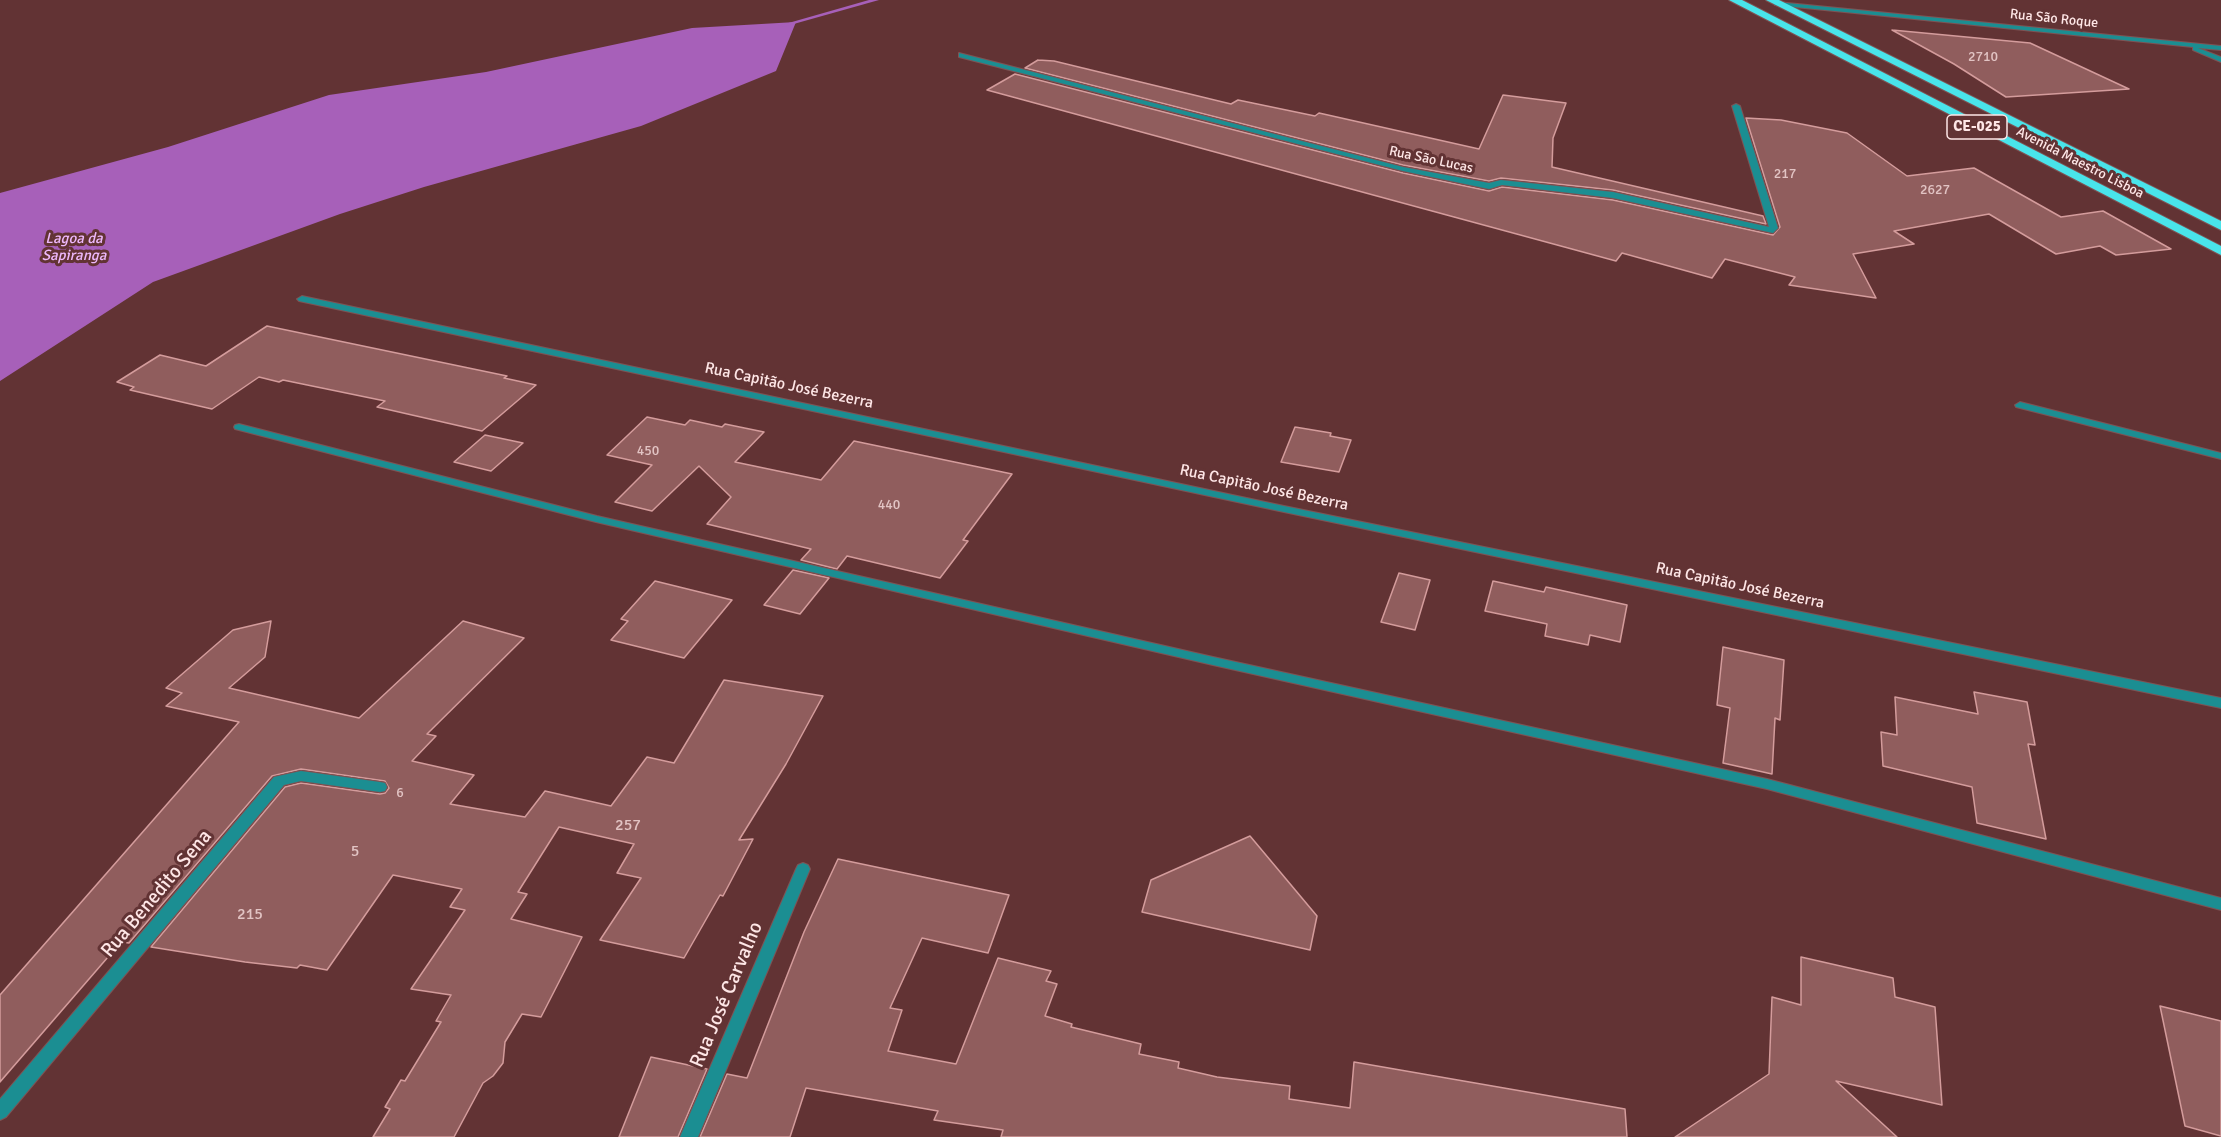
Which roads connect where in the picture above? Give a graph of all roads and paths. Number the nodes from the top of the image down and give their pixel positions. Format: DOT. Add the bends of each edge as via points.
graph roads {
  1 [pos="1734,0"];
  2 [pos="1774,2"];
  3 [pos="2185,45"];
  4 [pos="2221,48"];
  5 [pos="962,55"];
  6 [pos="2221,60"];
  7 [pos="1736,106"];
  8 [pos="2221,226"];
  9 [pos="2221,251"];
  10 [pos="302,299"];
  11 [pos="2020,405"];
  12 [pos="239,427"];
  13 [pos="2221,456"];
  14 [pos="2221,703"];
  15 [pos="380,787"];
  16 [pos="803,869"];
  17 [pos="2221,904"];
  18 [pos="0,1112"];
  19 [pos="689,1137"];
  1 -- 9 [label="highway, Avenida Maestro Lisboa / CE-025"];
  2 -- 3 [label="street, Rua São Roque"];
  2 -- 8 [label="highway, Avenida Maestro Lisboa / CE-025"];
  3 -- 4 [label="street, Rua São Roque"];
  3 -- 6 [label="street"];
  5 -- 7 [label="street, Rua São Lucas" via="1403,169 1489,186 1501,182 1613,195 1773,230"];
  10 -- 14 [label="street, Rua Capitão José Bezerra"];
  11 -- 13 [label="street"];
  12 -- 17 [label="street" via="596,519 1201,659 1767,784"];
  15 -- 18 [label="street, Rua Benedito Sena" via="301,776 279,781"];
  16 -- 19 [label="street, Rua José Carvalho"];
}
